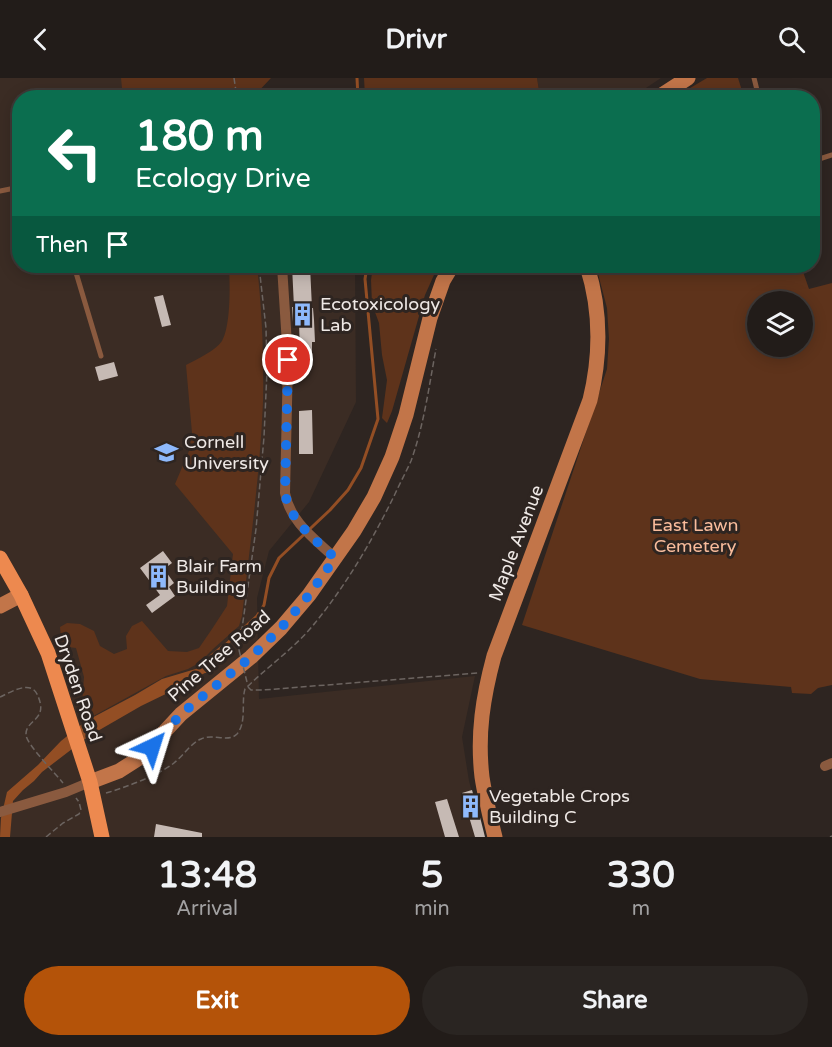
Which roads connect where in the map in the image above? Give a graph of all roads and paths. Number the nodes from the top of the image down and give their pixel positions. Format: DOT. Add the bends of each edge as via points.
graph roads {
  1 [pos="688,78"];
  2 [pos="669,90"];
  3 [pos="76,273"];
  4 [pos="261,273"];
  5 [pos="282,273"];
  6 [pos="448,273"];
  7 [pos="589,273"];
  8 [pos="101,356"];
  9 [pos="0,558"];
  10 [pos="335,558"];
  11 [pos="21,595"];
  12 [pos="0,606"];
  13 [pos="481,673"];
  14 [pos="248,686"];
  15 [pos="0,696"];
  16 [pos="90,782"];
  17 [pos="64,784"];
  18 [pos="107,793"];
  19 [pos="79,802"];
  20 [pos="0,812"];
  21 [pos="45,837"];
  22 [pos="102,837"];
  23 [pos="495,837"];
  1 -- 2 [label="street"];
  3 -- 8 [label="lane"];
  4 -- 14 [label="path, bridge" via="267,371 264,437 256,529 238,650"];
  5 -- 10 [label="street" via="288,360 287,505 299,524"];
  6 -- 10 [label="street, Pine Tree Road" via="433,309 392,457 374,497"];
  7 -- 23 [label="street, Maple Avenue" via="598,332 590,400 494,656 484,698 480,753"];
  9 -- 11 [label="main road, Dryden Road"];
  10 -- 16 [label="street, Pine Tree Road" via="281,628 251,657 181,714 141,757"];
  11 -- 12 [label="street"];
  11 -- 16 [label="main road, Dryden Road" via="48,653"];
  13 -- 14 [label="path" via="262,690 251,690"];
  14 -- 18 [label="path" via="243,694 241,726 235,736 203,738 162,771"];
  15 -- 17 [label="path" via="24,687 35,690 41,711 26,736"];
  16 -- 20 [label="street"];
  16 -- 22 [label="main road, Dryden Road"];
  19 -- 21 [label="path" via="79,814"];
}
